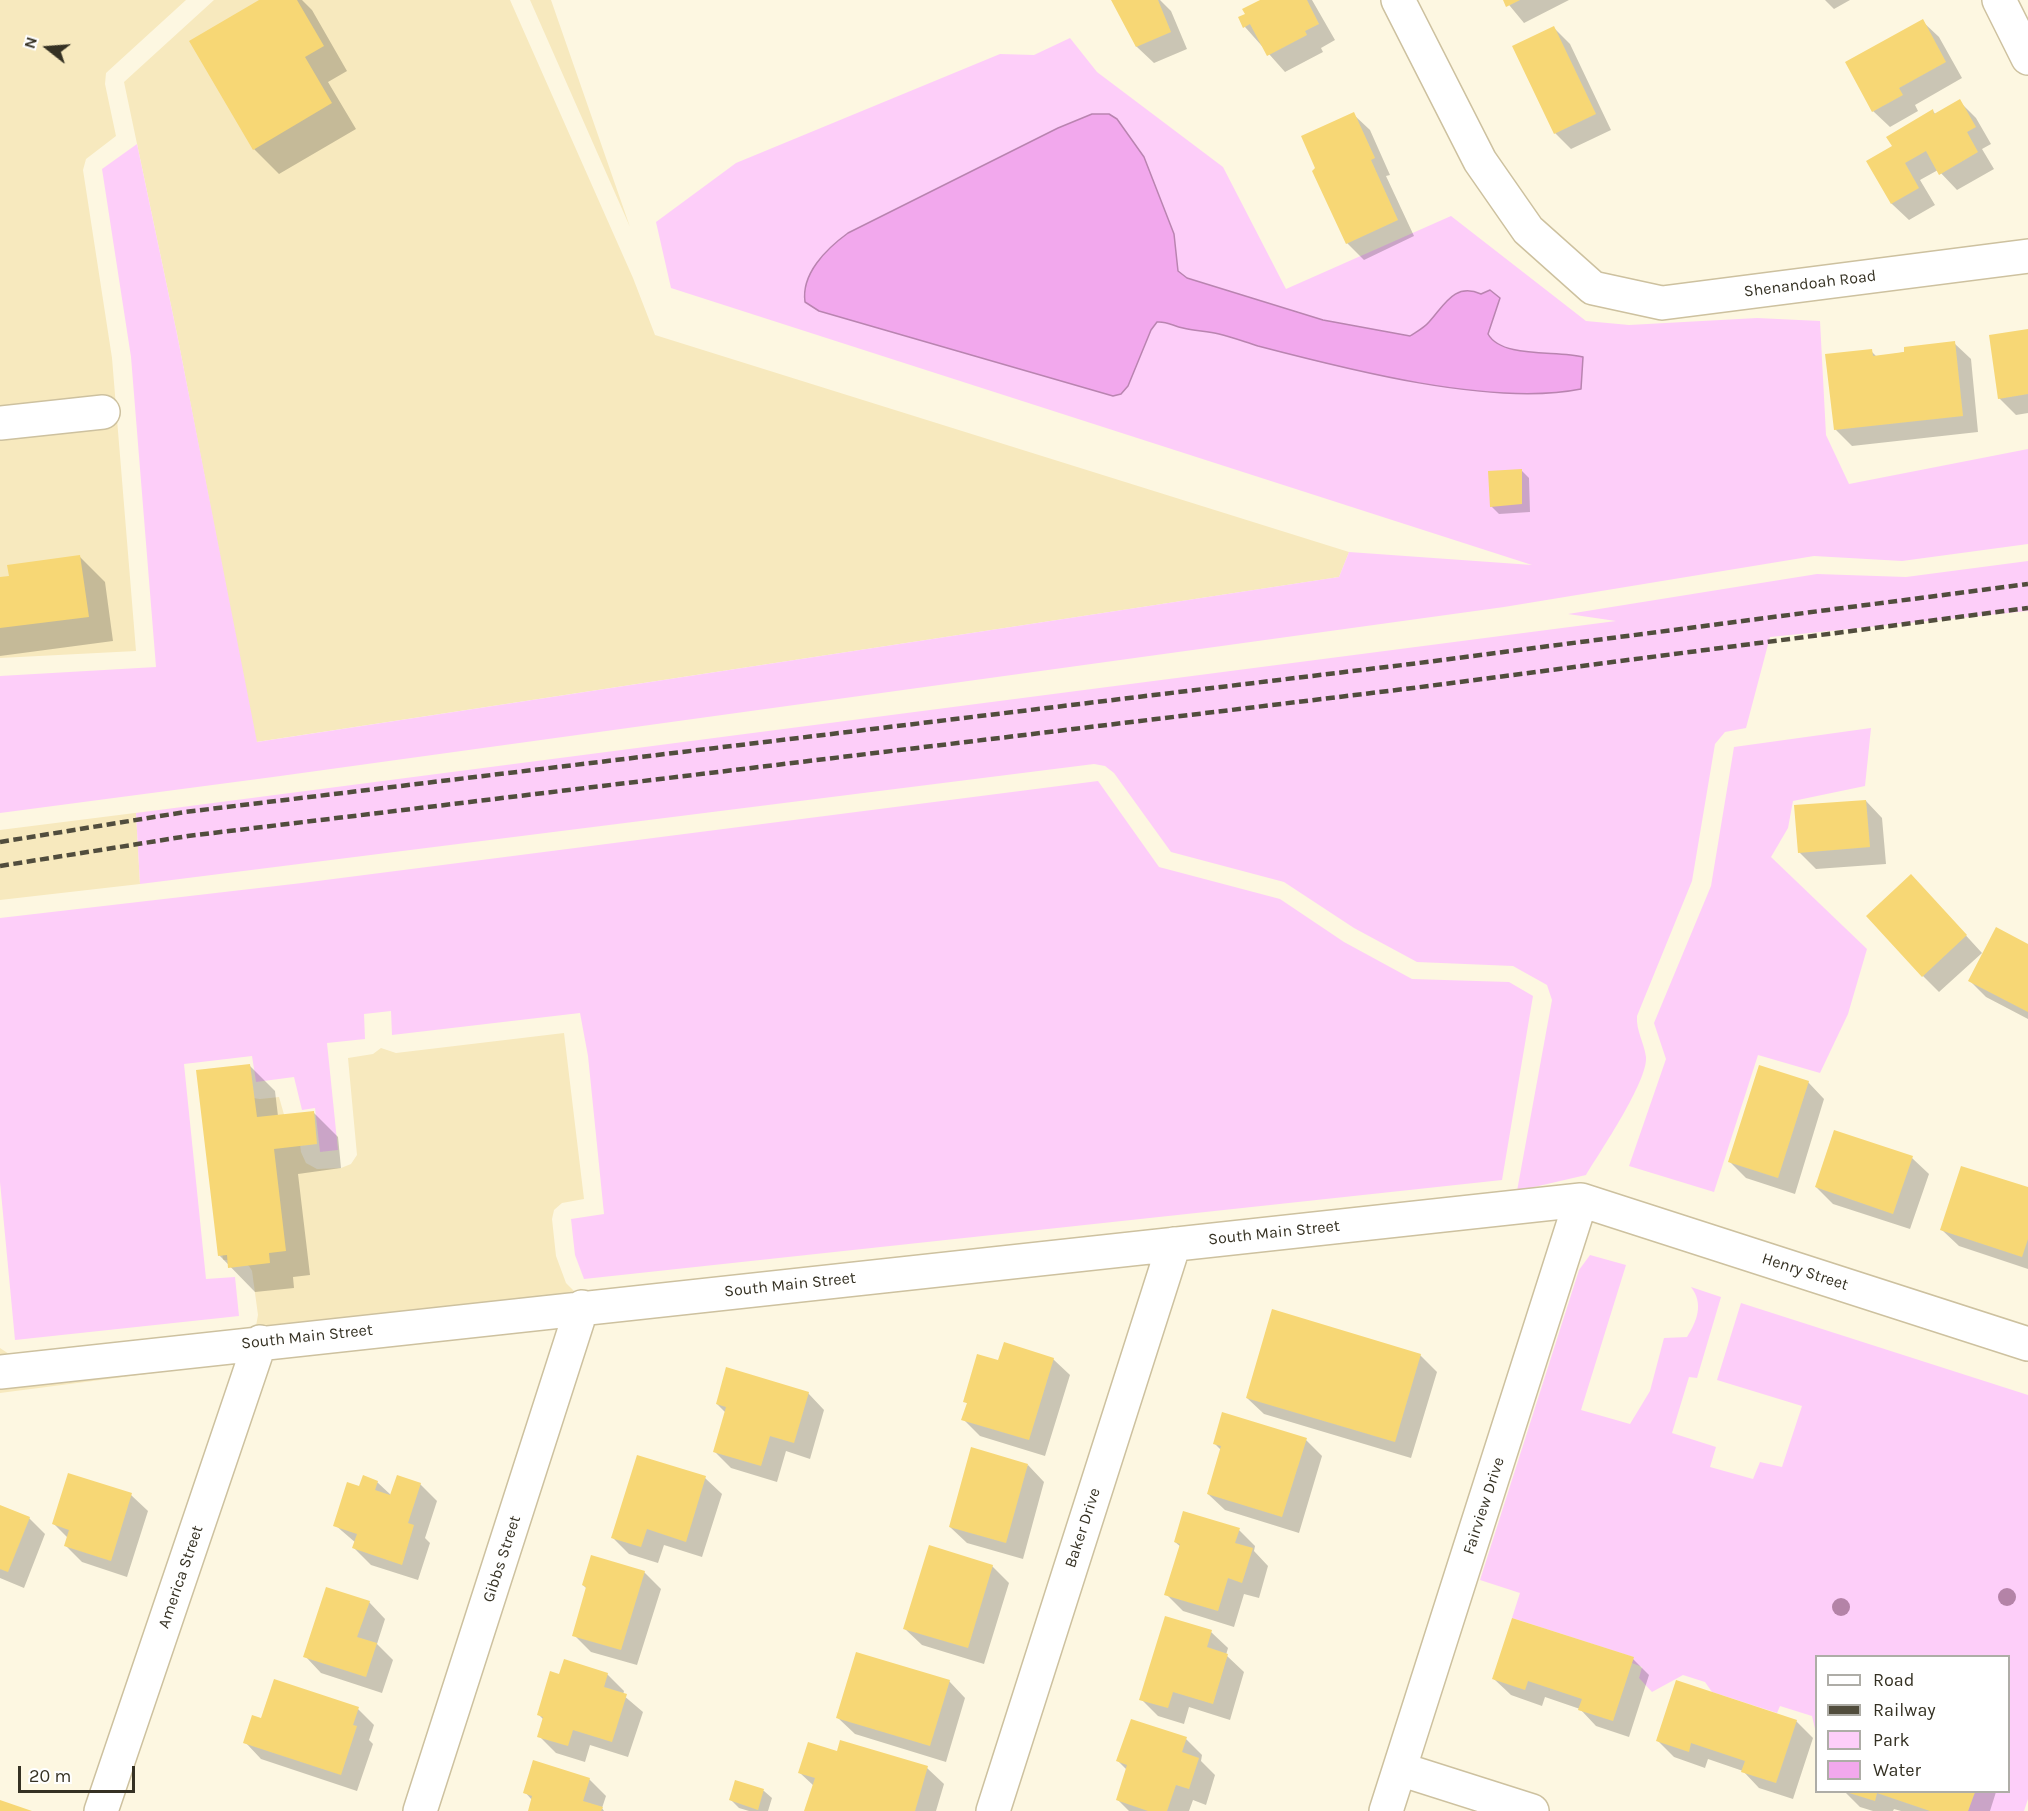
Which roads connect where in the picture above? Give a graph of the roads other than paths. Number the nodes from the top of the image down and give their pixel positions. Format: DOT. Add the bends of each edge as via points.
graph roads {
  1 [pos="1398,0"];
  2 [pos="1999,0"];
  3 [pos="2028,58"];
  4 [pos="2028,256"];
  5 [pos="103,412"];
  6 [pos="0,423"];
  7 [pos="1581,1200"];
  8 [pos="1174,1244"];
  9 [pos="582,1307"];
  10 [pos="260,1342"];
  11 [pos="2028,1344"];
  12 [pos="0,1372"];
  13 [pos="1400,1769"];
  14 [pos="101,1811"];
  15 [pos="420,1811"];
  16 [pos="993,1811"];
  17 [pos="1386,1811"];
  18 [pos="1532,1811"];
  1 -- 4 [label="street, Shenandoah Road" via="1480,161 1528,230 1593,288 1662,303"];
  2 -- 3 [label="street"];
  5 -- 6 [label="street"];
  7 -- 8 [label="street, South Main Street"];
  7 -- 11 [label="street, Henry Street"];
  7 -- 13 [label="street, Fairview Drive"];
  8 -- 9 [label="street, South Main Street"];
  8 -- 16 [label="street, Baker Drive"];
  9 -- 10 [label="street, South Main Street"];
  9 -- 15 [label="street, Gibbs Street"];
  10 -- 12 [label="street, South Main Street"];
  10 -- 14 [label="street, America Street"];
  13 -- 17 [label="street, Fairview Drive"];
  13 -- 18 [label="street"];
}
